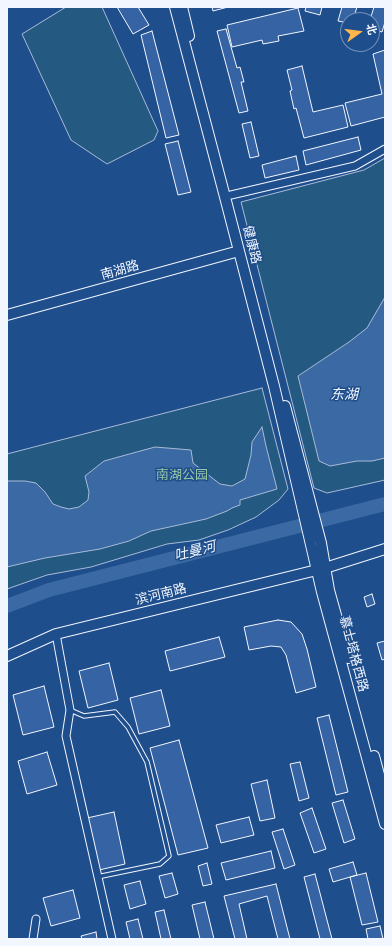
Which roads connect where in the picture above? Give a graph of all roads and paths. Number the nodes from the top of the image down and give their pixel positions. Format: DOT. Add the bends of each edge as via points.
graph roads {
  1 [pos="175,7"];
  2 [pos="182,7"];
  3 [pos="385,149"];
  4 [pos="231,195"];
  5 [pos="239,251"];
  6 [pos="7,316"];
  7 [pos="302,489"];
  8 [pos="385,549"];
  9 [pos="321,569"];
  10 [pos="56,634"];
  11 [pos="7,656"];
  12 [pos="70,710"];
  13 [pos="385,797"];
  14 [pos="385,824"];
  15 [pos="97,877"];
  16 [pos="36,919"];
  17 [pos="33,939"];
  18 [pos="112,939"];
  1 -- 5 [label="main road, 健康路"];
  2 -- 4 [label="main road, 健康路"];
  3 -- 4 [label="street" via="355,166"];
  4 -- 7 [label="main road, 健康路"];
  5 -- 6 [label="main road, 南湖路"];
  5 -- 7 [label="main road, 健康路"];
  7 -- 9 [label="main road, 慕士塔格西路"];
  8 -- 9 [label="main road, 滨河南路"];
  9 -- 10 [label="main road, 滨河南路"];
  9 -- 13 [label="main road, 慕士塔格西路" via="331,597"];
  9 -- 14 [label="main road, 慕士塔格西路"];
  10 -- 11 [label="main road, 滨河南路"];
  10 -- 12 [label="street"];
  12 -- 15 [label="street" via="66,736"];
  12 -- 15 [label="lane" via="84,716 115,712 128,727 147,762 169,856 160,864"];
  15 -- 18 [label="street"];
  16 -- 17 [label="street"];
}
